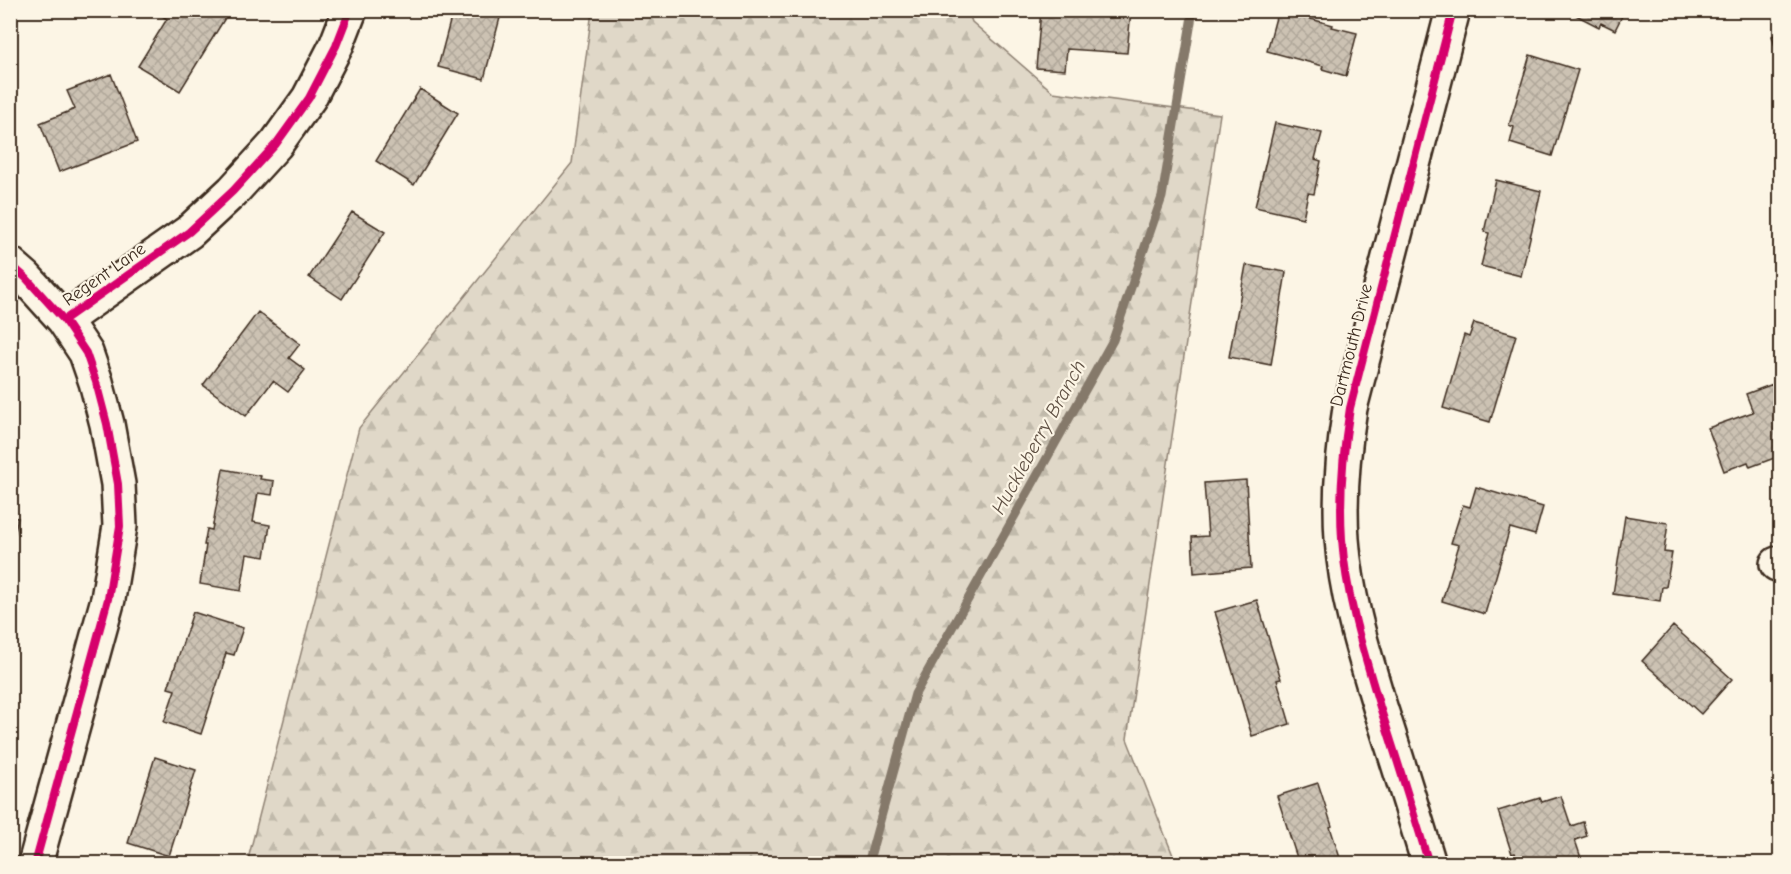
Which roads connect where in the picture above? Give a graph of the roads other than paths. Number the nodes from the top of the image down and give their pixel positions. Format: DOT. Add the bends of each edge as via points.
graph roads {
  1 [pos="350,10"];
  2 [pos="1453,10"];
  3 [pos="10,264"];
  4 [pos="64,320"];
  5 [pos="34,864"];
  6 [pos="1429,864"];
  1 -- 4 [label="street, Regent Lane" via="309,98 276,144 189,232"];
  2 -- 6 [label="street, Dartmouth Drive" via="1350,408 1341,494 1350,601"];
  3 -- 4 [label="street"];
  4 -- 5 [label="street, Regent Lane" via="86,353 96,382 118,484 120,526 108,599"];
}
